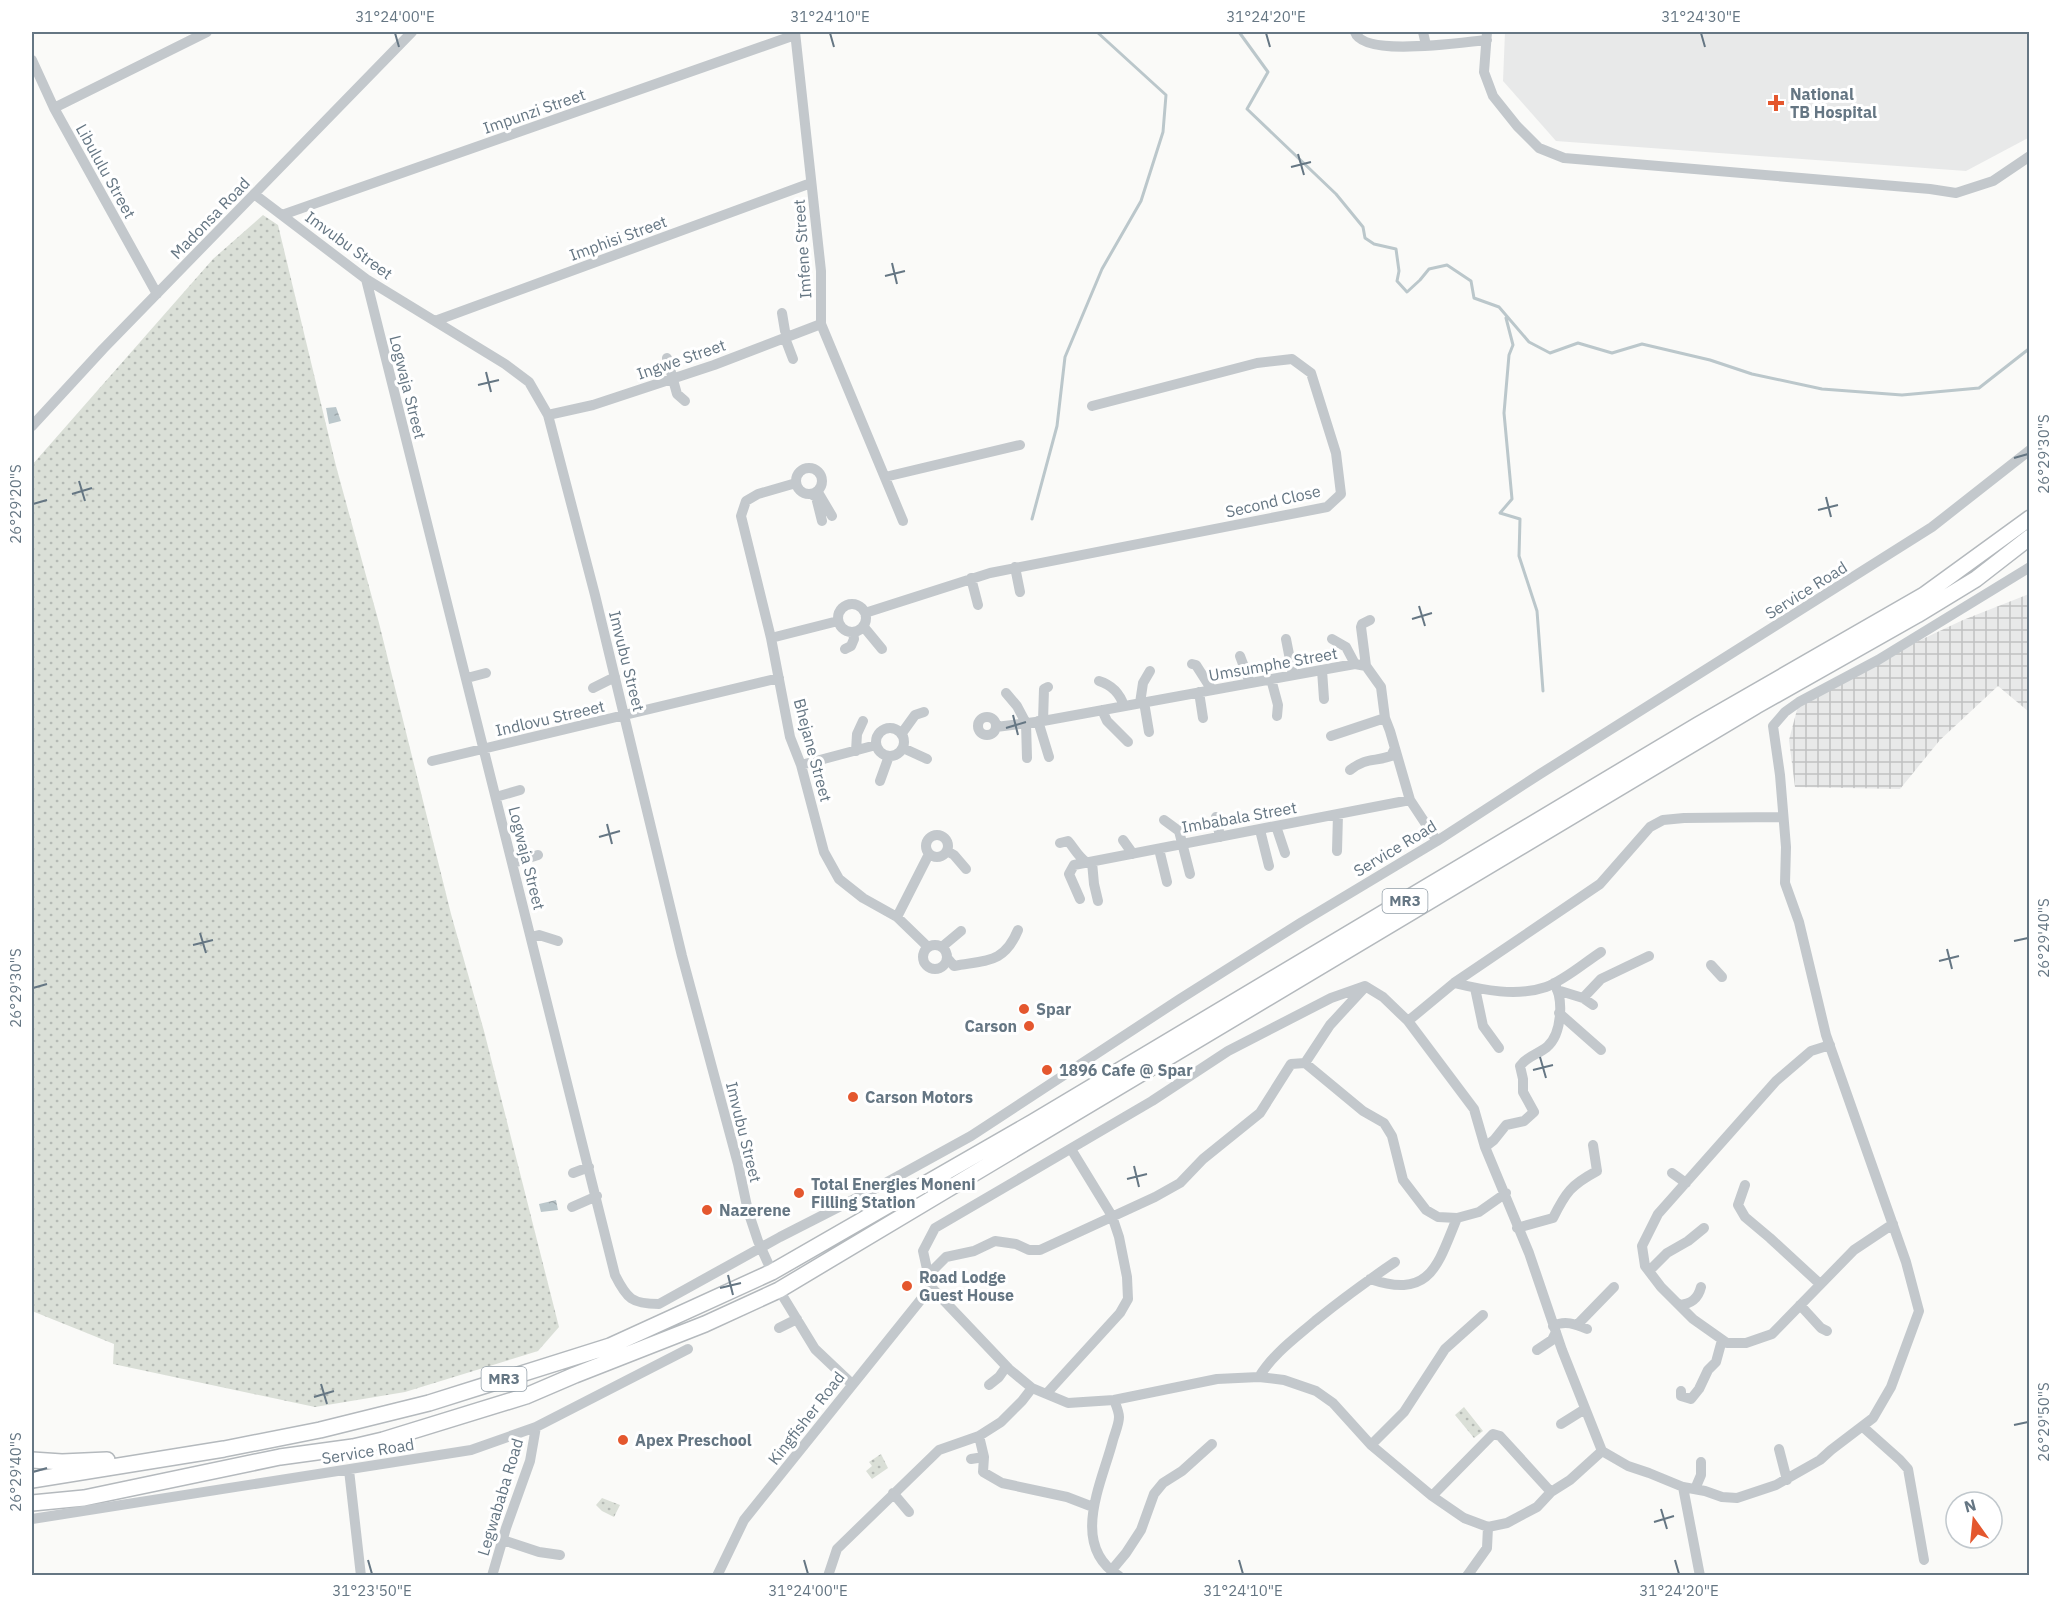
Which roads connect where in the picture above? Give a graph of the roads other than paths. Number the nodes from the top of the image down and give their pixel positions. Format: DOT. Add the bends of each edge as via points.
graph roads {
  1 [pos="207,32"];
  2 [pos="412,32"];
  3 [pos="1354,32"];
  4 [pos="1423,32"];
  5 [pos="795,33"];
  6 [pos="1487,36"];
  7 [pos="1426,45"];
  8 [pos="32,60"];
  9 [pos="54,108"];
  10 [pos="2030,156"];
  11 [pos="811,183"];
  12 [pos="254,195"];
  13 [pos="282,214"];
  14 [pos="366,279"];
  15 [pos="156,294"];
  16 [pos="782,313"];
  17 [pos="435,321"];
  18 [pos="820,324"];
  19 [pos="787,337"];
  20 [pos="667,358"];
  21 [pos="792,359"];
  22 [pos="673,377"];
  23 [pos="685,400"];
  24 [pos="1092,406"];
  25 [pos="548,415"];
  26 [pos="32,426"];
  27 [pos="1020,445"];
  28 [pos="2030,450"];
  29 [pos="885,477"];
  30 [pos="796,483"];
  31 [pos="814,493"];
  32 [pos="2030,518"];
  33 [pos="827,519"];
  34 [pos="903,521"];
  35 [pos="2030,537"];
  36 [pos="1015,567"];
  37 [pos="2028,572"];
  38 [pos="971,578"];
  39 [pos="1020,592"];
  40 [pos="978,605"];
  41 [pos="866,613"];
  42 [pos="1370,620"];
  43 [pos="838,621"];
  44 [pos="858,629"];
  45 [pos="771,638"];
  46 [pos="1286,639"];
  47 [pos="1332,639"];
  48 [pos="845,649"];
  49 [pos="882,649"];
  50 [pos="1240,656"];
  51 [pos="1192,664"];
  52 [pos="1361,665"];
  53 [pos="1322,670"];
  54 [pos="1150,671"];
  55 [pos="486,674"];
  56 [pos="1293,675"];
  57 [pos="615,677"];
  58 [pos="467,678"];
  59 [pos="779,678"];
  60 [pos="1271,679"];
  61 [pos="1100,681"];
  62 [pos="1250,683"];
  63 [pos="1048,687"];
  64 [pos="593,688"];
  65 [pos="1212,690"];
  66 [pos="1199,692"];
  67 [pos="1006,693"];
  68 [pos="1323,699"];
  69 [pos="1142,703"];
  70 [pos="1124,706"];
  71 [pos="1102,710"];
  72 [pos="924,712"];
  73 [pos="624,716"];
  74 [pos="1277,716"];
  75 [pos="1203,718"];
  76 [pos="1385,718"];
  77 [pos="1041,721"];
  78 [pos="863,722"];
  79 [pos="1026,723"];
  80 [pos="996,727"];
  81 [pos="1149,732"];
  82 [pos="902,733"];
  83 [pos="1331,736"];
  84 [pos="1128,742"];
  85 [pos="876,745"];
  86 [pos="484,748"];
  87 [pos="903,748"];
  88 [pos="1394,750"];
  89 [pos="856,751"];
  90 [pos="889,756"];
  91 [pos="1027,758"];
  92 [pos="1049,758"];
  93 [pos="927,759"];
  94 [pos="432,761"];
  95 [pos="801,765"];
  96 [pos="1350,770"];
  97 [pos="880,781"];
  98 [pos="520,790"];
  99 [pos="496,797"];
  100 [pos="1410,800"];
  101 [pos="1338,814"];
  102 [pos="1216,817"];
  103 [pos="1783,817"];
  104 [pos="1164,820"];
  105 [pos="1276,826"];
  106 [pos="1260,830"];
  107 [pos="1220,837"];
  108 [pos="1123,840"];
  109 [pos="1437,841"];
  110 [pos="1060,843"];
  111 [pos="1183,843"];
  112 [pos="1159,849"];
  113 [pos="947,851"];
  114 [pos="1337,851"];
  115 [pos="1285,853"];
  116 [pos="929,854"];
  117 [pos="1133,854"];
  118 [pos="538,855"];
  119 [pos="1089,862"];
  120 [pos="513,863"];
  121 [pos="1269,866"];
  122 [pos="966,869"];
  123 [pos="1190,874"];
  124 [pos="1167,882"];
  125 [pos="1080,899"];
  126 [pos="1098,901"];
  127 [pos="897,917"];
  128 [pos="1018,930"];
  129 [pos="961,931"];
  130 [pos="531,937"];
  131 [pos="558,941"];
  132 [pos="943,946"];
  133 [pos="928,947"];
  134 [pos="1601,952"];
  135 [pos="1649,956"];
  136 [pos="948,959"];
  137 [pos="1711,965"];
  138 [pos="1722,977"];
  139 [pos="1454,983"];
  140 [pos="1365,986"];
  141 [pos="1556,986"];
  142 [pos="1475,988"];
  143 [pos="1583,998"];
  144 [pos="1593,1005"];
  145 [pos="1559,1013"];
  146 [pos="1408,1021"];
  147 [pos="1830,1045"];
  148 [pos="1499,1048"];
  149 [pos="1601,1050"];
  150 [pos="1305,1063"];
  151 [pos="1593,1145"];
  152 [pos="1485,1147"];
  153 [pos="1071,1149"];
  154 [pos="589,1167"];
  155 [pos="1597,1171"];
  156 [pos="573,1173"];
  157 [pos="1672,1173"];
  158 [pos="1608,1174"];
  159 [pos="1686,1183"];
  160 [pos="1745,1185"];
  161 [pos="1506,1193"];
  162 [pos="597,1196"];
  163 [pos="572,1207"];
  164 [pos="1112,1216"];
  165 [pos="1457,1218"];
  166 [pos="1893,1224"];
  167 [pos="1517,1228"];
  168 [pos="1704,1228"];
  169 [pos="762,1248"];
  170 [pos="1395,1262"];
  171 [pos="772,1272"];
  172 [pos="1655,1274"];
  173 [pos="928,1275"];
  174 [pos="1370,1279"];
  175 [pos="1820,1284"];
  176 [pos="931,1287"];
  177 [pos="1614,1287"];
  178 [pos="1701,1287"];
  179 [pos="779,1290"];
  180 [pos="1679,1305"];
  181 [pos="1800,1305"];
  182 [pos="1483,1315"];
  183 [pos="797,1319"];
  184 [pos="779,1328"];
  185 [pos="1555,1329"];
  186 [pos="1827,1331"];
  187 [pos="1722,1340"];
  188 [pos="688,1349"];
  189 [pos="1537,1350"];
  190 [pos="1006,1367"];
  191 [pos="1259,1377"];
  192 [pos="852,1384"];
  193 [pos="989,1385"];
  194 [pos="1032,1388"];
  195 [pos="1681,1391"];
  196 [pos="1047,1394"];
  197 [pos="1114,1400"];
  198 [pos="1585,1409"];
  199 [pos="1561,1425"];
  200 [pos="536,1427"];
  201 [pos="1863,1427"];
  202 [pos="979,1436"];
  203 [pos="1212,1444"];
  204 [pos="1371,1445"];
  205 [pos="224,1449"];
  206 [pos="1779,1449"];
  207 [pos="1602,1451"];
  208 [pos="984,1457"];
  209 [pos="970,1459"];
  210 [pos="32,1460"];
  211 [pos="1701,1462"];
  212 [pos="349,1470"];
  213 [pos="32,1480"];
  214 [pos="1787,1480"];
  215 [pos="1683,1487"];
  216 [pos="1695,1489"];
  217 [pos="1551,1492"];
  218 [pos="893,1493"];
  219 [pos="1432,1496"];
  220 [pos="32,1503"];
  221 [pos="1093,1507"];
  222 [pos="909,1512"];
  223 [pos="32,1519"];
  224 [pos="1488,1527"];
  225 [pos="503,1540"];
  226 [pos="560,1555"];
  227 [pos="1924,1560"];
  228 [pos="1115,1573"];
  229 [pos="361,1575"];
  230 [pos="492,1575"];
  231 [pos="717,1575"];
  232 [pos="828,1575"];
  233 [pos="1467,1575"];
  234 [pos="1700,1575"];
  1 -- 9 [label="street"];
  2 -- 12 [label="street, Madonsa Road"];
  3 -- 7 [label="street" via="1365,43 1390,48"];
  4 -- 7 [label="street"];
  5 -- 11 [label="street, Imfene Street"];
  5 -- 13 [label="street, Impunzi Street"];
  6 -- 7 [label="street"];
  6 -- 10 [label="street" via="1484,72 1493,96 1539,147 1563,158 1956,193 1993,181"];
  8 -- 9 [label="street, Libululu Street"];
  9 -- 15 [label="street, Libululu Street"];
  11 -- 17 [label="street, Imphisi Street"];
  11 -- 18 [label="street, Imfene Street" via="821,270"];
  12 -- 13 [label="street, Imvubu Street"];
  12 -- 15 [label="street, Madonsa Road"];
  13 -- 14 [label="street, Imvubu Street"];
  14 -- 17 [label="street, Imvubu Street"];
  14 -- 58 [label="street, Logwaja Street"];
  15 -- 26 [label="street, Madonsa Road"];
  16 -- 19 [label="street"];
  17 -- 25 [label="street, Imvubu Street" via="529,382"];
  18 -- 19 [label="street, Ingwe Street"];
  18 -- 29 [label="street, Imfene Street"];
  19 -- 21 [label="street"];
  19 -- 22 [label="street, Ingwe Street"];
  20 -- 22 [label="street"];
  22 -- 23 [label="street" via="677,394"];
  22 -- 25 [label="street, Ingwe Street" via="593,405"];
  24 -- 36 [label="street, Second Close" via="1257,363 1292,358 1311,373 1335,453 1341,494 1327,507"];
  25 -- 57 [label="street, Imvubu Street"];
  27 -- 29 [label="street"];
  28 -- 109 [label="street, Service Road" via="1932,527"];
  29 -- 34 [label="street, Imfene Street"];
  30 -- 31 [label="street" via="800,491"];
  30 -- 31 [label="street" via="800,471 812,468 822,481"];
  30 -- 45 [label="street, Bhejane Street" via="746,501 741,516"];
  31 -- 33 [label="street"];
  32 -- 171 [label="highway, MR3" via="1924,595"];
  35 -- 179 [label="highway, MR3" via="1976,579 1917,615 1745,712"];
  36 -- 38 [label="street, Second Close"];
  36 -- 39 [label="street"];
  37 -- 103 [label="street" via="1785,712 1773,726"];
  38 -- 40 [label="street"];
  38 -- 41 [label="street, Second Close"];
  41 -- 43 [label="street" via="848,604 839,613"];
  41 -- 44 [label="street" via="866,622"];
  42 -- 52 [label="street" via="1361,627"];
  43 -- 44 [label="street" via="843,629"];
  43 -- 45 [label="street"];
  44 -- 48 [label="street" via="851,646"];
  44 -- 49 [label="street"];
  45 -- 59 [label="street, Bhejane Street"];
  46 -- 56 [label="street"];
  47 -- 52 [label="street" via="1346,647"];
  50 -- 62 [label="street"];
  51 -- 65 [label="street"];
  52 -- 53 [label="street, Umsumphe Street"];
  52 -- 76 [label="street" via="1381,687"];
  53 -- 56 [label="street, Umsumphe Street"];
  53 -- 68 [label="street"];
  54 -- 69 [label="street" via="1143,684"];
  55 -- 58 [label="street"];
  56 -- 60 [label="street, Umsumphe Street"];
  57 -- 64 [label="street"];
  57 -- 73 [label="street, Imvubu Street"];
  58 -- 86 [label="street, Logwaja Street"];
  59 -- 73 [label="street, Indlovu Streeet"];
  59 -- 95 [label="street, Bhejane Street" via="790,737"];
  60 -- 62 [label="street, Umsumphe Street"];
  60 -- 74 [label="street"];
  61 -- 70 [label="street" via="1120,696"];
  62 -- 65 [label="street, Umsumphe Street"];
  63 -- 77 [label="street" via="1044,689"];
  65 -- 66 [label="street, Umsumphe Street"];
  66 -- 69 [label="street, Umsumphe Street"];
  66 -- 75 [label="street"];
  67 -- 79 [label="street"];
  69 -- 70 [label="street, Umsumphe Street"];
  69 -- 81 [label="street"];
  70 -- 71 [label="street, Umsumphe Street"];
  71 -- 77 [label="street, Umsumphe Street"];
  71 -- 84 [label="street" via="1107,721"];
  72 -- 82 [label="street" via="915,715"];
  73 -- 86 [label="street, Indlovu Streeet"];
  73 -- 169 [label="street, Imvubu Street" via="748,1211"];
  76 -- 83 [label="street"];
  76 -- 88 [label="street"];
  77 -- 79 [label="street, Umsumphe Street"];
  77 -- 92 [label="street"];
  78 -- 89 [label="street" via="857,734"];
  79 -- 80 [label="street, Umsumphe Street"];
  79 -- 91 [label="street"];
  82 -- 85 [label="street" via="894,728 884,729 877,736"];
  82 -- 87 [label="street"];
  85 -- 89 [label="street"];
  85 -- 90 [label="street"];
  86 -- 94 [label="street, Indlovu Streeet"];
  86 -- 99 [label="street, Logwaja Street"];
  87 -- 90 [label="street" via="899,754"];
  87 -- 93 [label="street"];
  88 -- 96 [label="street" via="1391,756 1371,759"];
  88 -- 100 [label="street"];
  89 -- 95 [label="street"];
  90 -- 97 [label="street"];
  95 -- 127 [label="street, Bhejane Street" via="824,852 839,879"];
  98 -- 99 [label="street"];
  99 -- 120 [label="street, Logwaja Street"];
  100 -- 101 [label="street, Imbabala Street"];
  100 -- 109 [label="street"];
  101 -- 105 [label="street, Imbabala Street"];
  101 -- 114 [label="street"];
  102 -- 107 [label="street"];
  103 -- 139 [label="street" via="1684,818 1650,826 1600,884"];
  103 -- 147 [label="street" via="1785,883 1799,922"];
  104 -- 111 [label="street" via="1179,831"];
  105 -- 106 [label="street, Imbabala Street"];
  105 -- 115 [label="street"];
  106 -- 107 [label="street, Imbabala Street"];
  106 -- 121 [label="street"];
  107 -- 111 [label="street, Imbabala Street"];
  108 -- 117 [label="street"];
  109 -- 169 [label="street, Service Road" via="1179,999 971,1136"];
  110 -- 119 [label="street" via="1068,841 1076,854"];
  111 -- 112 [label="street, Imbabala Street"];
  111 -- 123 [label="street"];
  112 -- 117 [label="street, Imbabala Street"];
  112 -- 124 [label="street"];
  113 -- 116 [label="street" via="940,857"];
  113 -- 116 [label="street" via="945,838 935,835 927,841"];
  113 -- 122 [label="street"];
  116 -- 127 [label="street"];
  117 -- 119 [label="street, Imbabala Street"];
  118 -- 120 [label="street"];
  119 -- 125 [label="street, Imbabala Street" via="1074,865 1069,874"];
  119 -- 126 [label="street"];
  120 -- 130 [label="street, Logwaja Street"];
  127 -- 133 [label="street, Bhejane Street"];
  128 -- 136 [label="street" via="1011,946 997,958 954,966"];
  129 -- 132 [label="street"];
  130 -- 131 [label="street" via="538,935"];
  130 -- 154 [label="street, Logwaja Street"];
  132 -- 133 [label="street"];
  132 -- 136 [label="street"];
  133 -- 136 [label="street" via="923,958 930,968 942,967"];
  134 -- 141 [label="street"];
  135 -- 143 [label="street" via="1601,979"];
  137 -- 138 [label="street"];
  139 -- 142 [label="street"];
  139 -- 146 [label="street"];
  140 -- 146 [label="street"];
  140 -- 150 [label="street" via="1330,1025"];
  140 -- 153 [label="street" via="1331,998 1228,1051"];
  141 -- 142 [label="street" via="1522,992"];
  141 -- 143 [label="street"];
  141 -- 145 [label="street"];
  142 -- 148 [label="street" via="1483,1026"];
  143 -- 144 [label="street"];
  145 -- 149 [label="street"];
  145 -- 152 [label="street" via="1556,1035 1549,1045 1520,1066 1523,1092 1534,1112 1524,1121 1506,1125"];
  146 -- 152 [label="street" via="1474,1109"];
  147 -- 159 [label="street" via="1811,1051 1776,1081"];
  147 -- 166 [label="street"];
  150 -- 164 [label="street" via="1292,1064 1260,1113 1180,1182"];
  150 -- 165 [label="street" via="1383,1124 1392,1136 1403,1180 1426,1210 1438,1217"];
  151 -- 155 [label="street"];
  152 -- 161 [label="street"];
  153 -- 164 [label="street"];
  153 -- 173 [label="street" via="935,1228 923,1251"];
  154 -- 156 [label="street"];
  154 -- 162 [label="street, Logwaja Street"];
  155 -- 158 [label="street"];
  155 -- 167 [label="street" via="1577,1182 1564,1196 1553,1218"];
  157 -- 159 [label="street"];
  159 -- 172 [label="street" via="1658,1214 1642,1245 1645,1266"];
  160 -- 175 [label="street" via="1738,1205 1745,1217"];
  161 -- 165 [label="street" via="1479,1212"];
  161 -- 167 [label="street"];
  162 -- 163 [label="street"];
  162 -- 169 [label="street, Logwaja Street" via="615,1275 626,1295 641,1304 659,1304"];
  164 -- 173 [label="street" via="1040,1250 995,1241 946,1257"];
  164 -- 196 [label="street" via="1127,1277 1128,1299"];
  165 -- 174 [label="street" via="1429,1276 1398,1286"];
  166 -- 175 [label="street" via="1854,1250"];
  166 -- 201 [label="street" via="1919,1311 1891,1387 1873,1418"];
  167 -- 185 [label="street"];
  168 -- 172 [label="street" via="1667,1253"];
  169 -- 171 [label="street, Imvubu Street"];
  170 -- 174 [label="street"];
  171 -- 205 [label="highway, MR3" via="610,1346 429,1403"];
  172 -- 180 [label="street"];
  173 -- 176 [label="street"];
  174 -- 191 [label="street" via="1294,1338 1270,1360"];
  175 -- 181 [label="street"];
  176 -- 190 [label="street"];
  176 -- 192 [label="street, Kingfisher Road"];
  177 -- 185 [label="street" via="1585,1312 1582,1327 1562,1321"];
  178 -- 180 [label="street" via="1689,1304"];
  179 -- 183 [label="street"];
  179 -- 220 [label="highway, MR3" via="526,1396 392,1437 84,1498"];
  180 -- 187 [label="street"];
  181 -- 186 [label="street"];
  181 -- 187 [label="street" via="1772,1334 1746,1343"];
  182 -- 204 [label="street" via="1445,1349 1404,1412"];
  183 -- 184 [label="street"];
  183 -- 192 [label="street" via="815,1349"];
  185 -- 189 [label="street" via="1552,1340"];
  185 -- 198 [label="street"];
  187 -- 195 [label="street" via="1716,1362 1691,1399 1681,1395"];
  188 -- 200 [label="street, Service Road"];
  190 -- 193 [label="street"];
  190 -- 194 [label="street"];
  191 -- 197 [label="street" via="1217,1379"];
  191 -- 204 [label="street" via="1284,1380 1316,1391 1333,1403"];
  192 -- 231 [label="street, Kingfisher Road" via="744,1520"];
  194 -- 196 [label="street"];
  194 -- 202 [label="street" via="1001,1422"];
  196 -- 197 [label="street" via="1068,1403"];
  197 -- 221 [label="street" via="1119,1417"];
  198 -- 199 [label="street"];
  198 -- 207 [label="street"];
  200 -- 212 [label="street, Service Road" via="471,1450"];
  200 -- 225 [label="street, Legwababa Road" via="530,1461"];
  201 -- 214 [label="street"];
  201 -- 227 [label="street" via="1908,1469"];
  202 -- 208 [label="street"];
  202 -- 218 [label="street" via="939,1450"];
  203 -- 228 [label="street" via="1154,1494 1141,1530"];
  204 -- 219 [label="street"];
  205 -- 210 [label="highway" via="139,1458"];
  205 -- 213 [label="highway, MR3"];
  206 -- 214 [label="street"];
  207 -- 215 [label="street" via="1628,1466"];
  207 -- 217 [label="street"];
  208 -- 209 [label="street"];
  208 -- 221 [label="street" via="983,1472 1002,1483"];
  211 -- 216 [label="street"];
  212 -- 223 [label="street, Service Road"];
  212 -- 229 [label="street"];
  214 -- 216 [label="street" via="1737,1498"];
  215 -- 216 [label="street"];
  215 -- 234 [label="street"];
  217 -- 219 [label="street" via="1500,1436 1493,1434"];
  217 -- 224 [label="street" via="1538,1507 1507,1523"];
  218 -- 222 [label="street"];
  218 -- 232 [label="street" via="837,1549"];
  219 -- 224 [label="street" via="1464,1518"];
  221 -- 228 [label="street" via="1091,1524 1097,1552"];
  224 -- 233 [label="street" via="1487,1548"];
  225 -- 226 [label="street"];
  225 -- 230 [label="street, Legwababa Road"];
}
